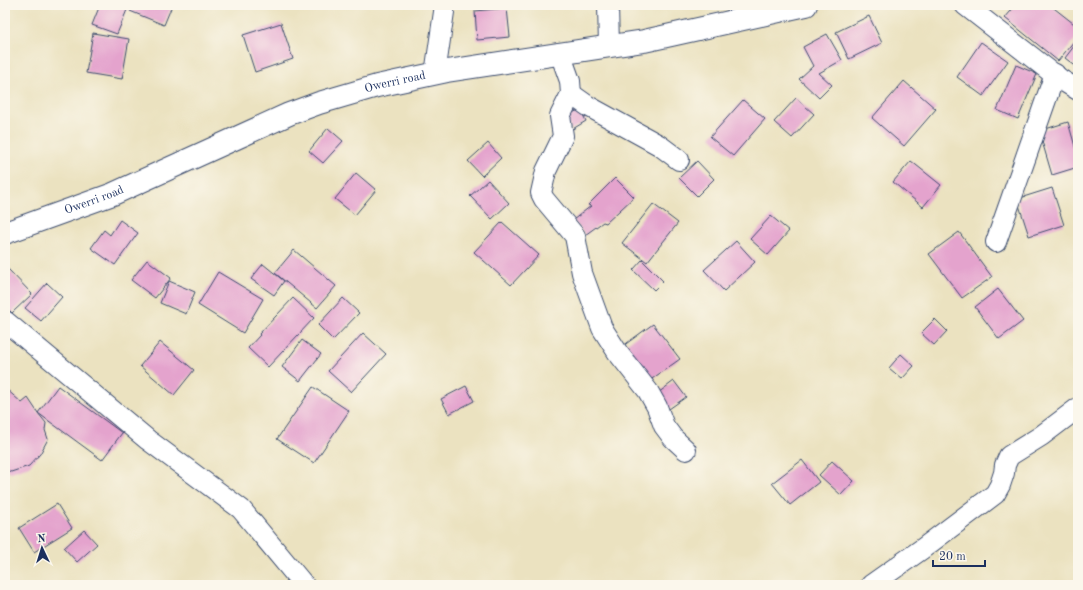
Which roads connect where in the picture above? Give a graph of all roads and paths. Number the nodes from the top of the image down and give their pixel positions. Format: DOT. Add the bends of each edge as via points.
graph roads {
  1 [pos="445,5"];
  2 [pos="608,5"];
  3 [pos="806,5"];
  4 [pos="965,5"];
  5 [pos="609,46"];
  6 [pos="560,54"];
  7 [pos="435,74"];
  8 [pos="1055,74"];
  9 [pos="1078,90"];
  10 [pos="571,94"];
  11 [pos="679,160"];
  12 [pos="5,233"];
  13 [pos="996,242"];
  14 [pos="5,321"];
  15 [pos="1078,408"];
  16 [pos="686,450"];
  17 [pos="304,585"];
  18 [pos="871,585"];
  1 -- 7 [label="street"];
  2 -- 5 [label="street"];
  3 -- 5 [label="main road, Owerri road" via="644,41"];
  4 -- 8 [label="street"];
  5 -- 6 [label="main road, Owerri road"];
  6 -- 7 [label="main road, Owerri road"];
  6 -- 10 [label="street" via="570,81"];
  7 -- 12 [label="main road, Owerri road" via="377,86 289,114 113,194"];
  8 -- 9 [label="street"];
  8 -- 13 [label="street"];
  10 -- 11 [label="street" via="659,145"];
  10 -- 16 [label="street" via="560,116 563,136 546,171 541,193 575,236 582,273 602,328 648,391 664,426"];
  14 -- 17 [label="street" via="148,440 241,509"];
  15 -- 18 [label="street" via="1009,456 995,494"];
}
